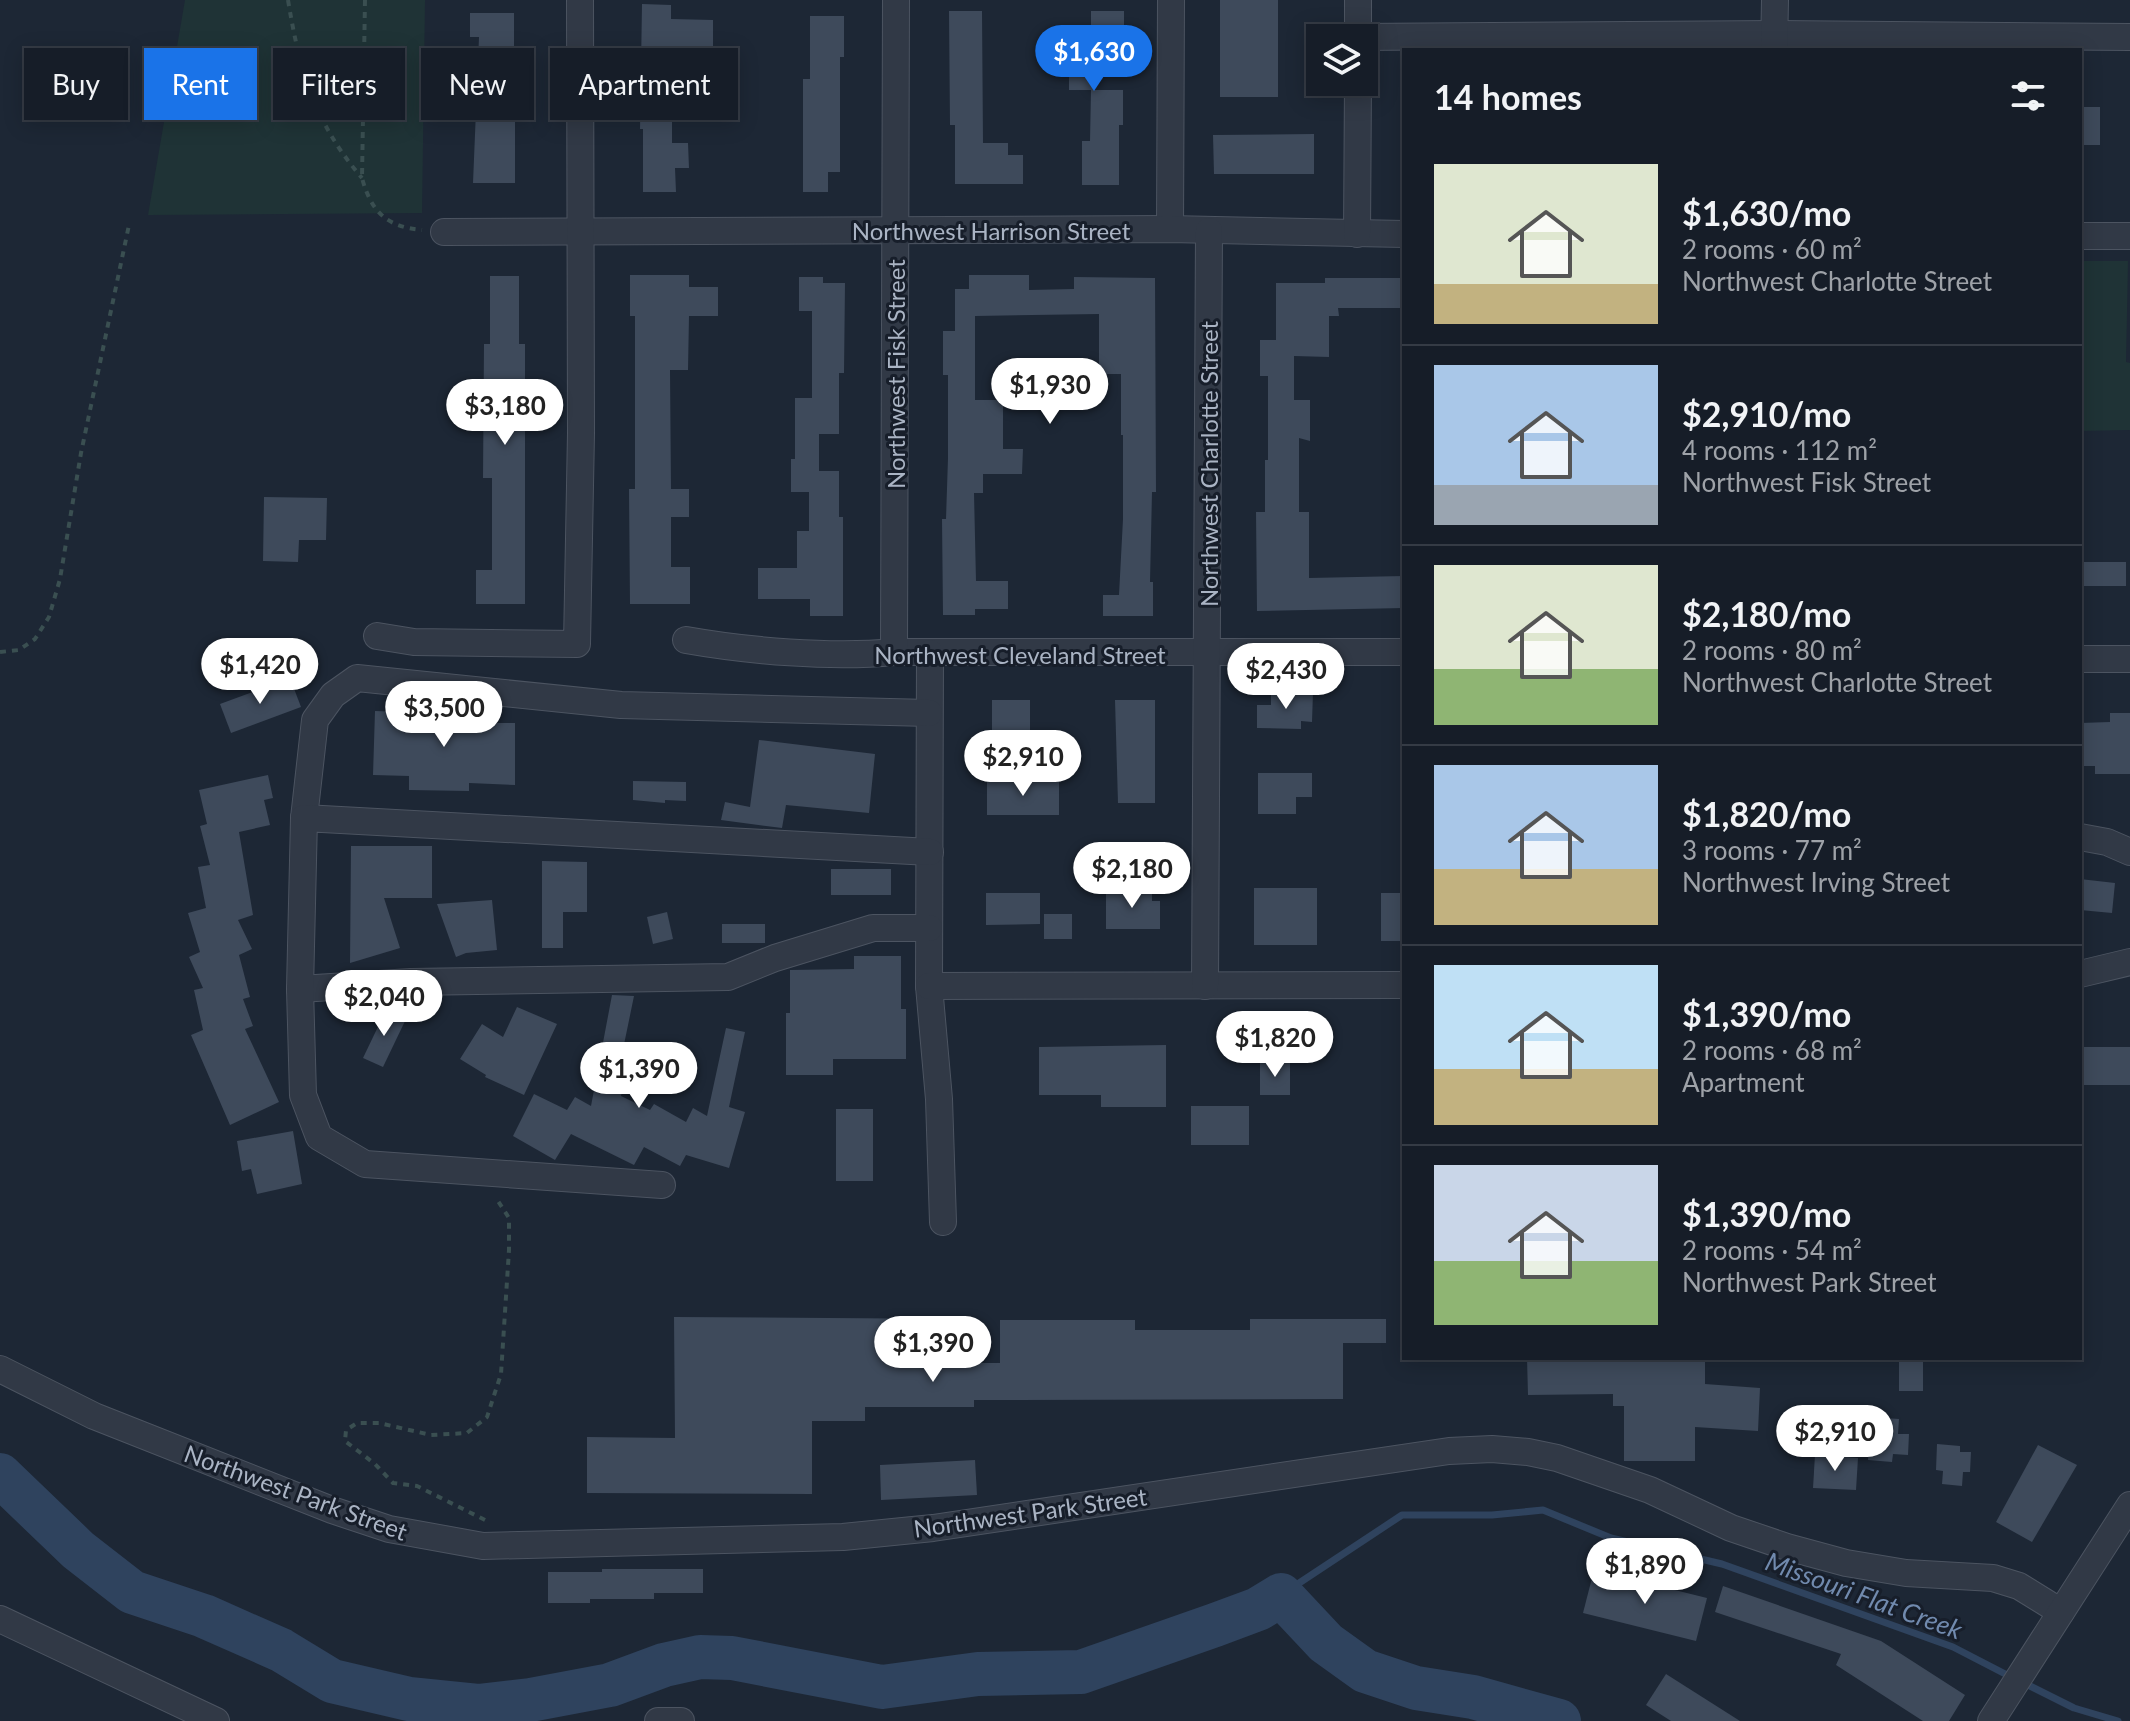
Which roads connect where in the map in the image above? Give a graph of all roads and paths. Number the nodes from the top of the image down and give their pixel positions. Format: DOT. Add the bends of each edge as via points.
graph roads {
  1 [pos="288,0"];
  2 [pos="365,0"];
  3 [pos="580,0"];
  4 [pos="896,0"];
  5 [pos="1171,0"];
  6 [pos="1358,0"];
  7 [pos="1775,0"];
  8 [pos="1358,24"];
  9 [pos="2130,37"];
  10 [pos="1378,38"];
  11 [pos="1774,42"];
  12 [pos="1358,96"];
  13 [pos="362,178"];
  14 [pos="129,225"];
  15 [pos="895,229"];
  16 [pos="1170,229"];
  17 [pos="579,231"];
  18 [pos="1209,231"];
  19 [pos="444,232"];
  20 [pos="1357,234"];
  21 [pos="1402,234"];
  22 [pos="2082,236"];
  23 [pos="2130,236"];
  24 [pos="377,636"];
  25 [pos="686,640"];
  26 [pos="0,652"];
  27 [pos="894,652"];
  28 [pos="1402,652"];
  29 [pos="930,653"];
  30 [pos="1207,654"];
  31 [pos="2082,659"];
  32 [pos="2130,659"];
  33 [pos="929,713"];
  34 [pos="304,818"];
  35 [pos="2082,837"];
  36 [pos="930,852"];
  37 [pos="2130,852"];
  38 [pos="929,928"];
  39 [pos="2130,962"];
  40 [pos="2082,974"];
  41 [pos="1402,985"];
  42 [pos="929,986"];
  43 [pos="1205,986"];
  44 [pos="300,989"];
  45 [pos="474,1172"];
  46 [pos="662,1185"];
  47 [pos="943,1222"];
  48 [pos="0,1369"];
  49 [pos="2130,1505"];
  50 [pos="492,1522"];
  51 [pos="2061,1612"];
  52 [pos="0,1619"];
  53 [pos="1995,1716"];
  54 [pos="216,1721"];
  55 [pos="658,1721"];
  56 [pos="681,1721"];
  1 -- 13 [label="path" via="307,86 327,132"];
  2 -- 13 [label="path"];
  3 -- 17 [label="street"];
  4 -- 15 [label="street, Northwest Fisk Street"];
  5 -- 16 [label="street"];
  6 -- 8 [label="street"];
  7 -- 11 [label="street"];
  9 -- 11 [label="street"];
  10 -- 11 [label="street"];
  12 -- 20 [label="street"];
  13 -- 19 [label="path" via="369,202 386,219 412,229"];
  14 -- 26 [label="path" via="49,617 35,639 19,650"];
  15 -- 16 [label="street, Northwest Harrison Street"];
  15 -- 17 [label="street, Northwest Harrison Street"];
  15 -- 27 [label="street, Northwest Fisk Street"];
  16 -- 18 [label="street, Northwest Harrison Street"];
  17 -- 19 [label="street, Northwest Harrison Street"];
  17 -- 24 [label="street" via="577,644 414,642"];
  18 -- 20 [label="street, Northwest Harrison Street"];
  18 -- 30 [label="street, Northwest Charlotte Street"];
  20 -- 21 [label="street, Northwest Harrison Street"];
  22 -- 23 [label="street"];
  25 -- 27 [label="street, Northwest Cleveland Street" via="863,655"];
  27 -- 29 [label="street, Northwest Cleveland Street"];
  28 -- 30 [label="street, Northwest Cleveland Street"];
  29 -- 30 [label="street, Northwest Cleveland Street"];
  29 -- 33 [label="street"];
  30 -- 43 [label="street, Northwest Charlotte Street"];
  31 -- 32 [label="street"];
  33 -- 34 [label="street" via="621,705 357,678 333,695 315,720"];
  33 -- 36 [label="street"];
  34 -- 36 [label="street"];
  34 -- 44 [label="street"];
  35 -- 37 [label="street"];
  36 -- 38 [label="street"];
  38 -- 42 [label="street"];
  38 -- 44 [label="street" via="873,928 728,977"];
  39 -- 40 [label="street"];
  41 -- 43 [label="street"];
  42 -- 43 [label="street"];
  42 -- 47 [label="street"];
  44 -- 45 [label="street" via="303,1095 319,1137 365,1164"];
  45 -- 46 [label="street"];
  45 -- 50 [label="path" via="509,1218 501,1374 487,1417 467,1433 431,1435 357,1423 346,1430 345,1441 393,1483 417,1486"];
  48 -- 51 [label="street, Northwest Park Street" via="94,1416 332,1510 389,1529 483,1546 843,1537 1492,1449 1557,1458 1650,1490 1731,1528 1846,1563 1993,1578 2019,1586"];
  49 -- 51 [label="street"];
  51 -- 53 [label="street"];
  52 -- 54 [label="street"];
  55 -- 56 [label="street"];
}
